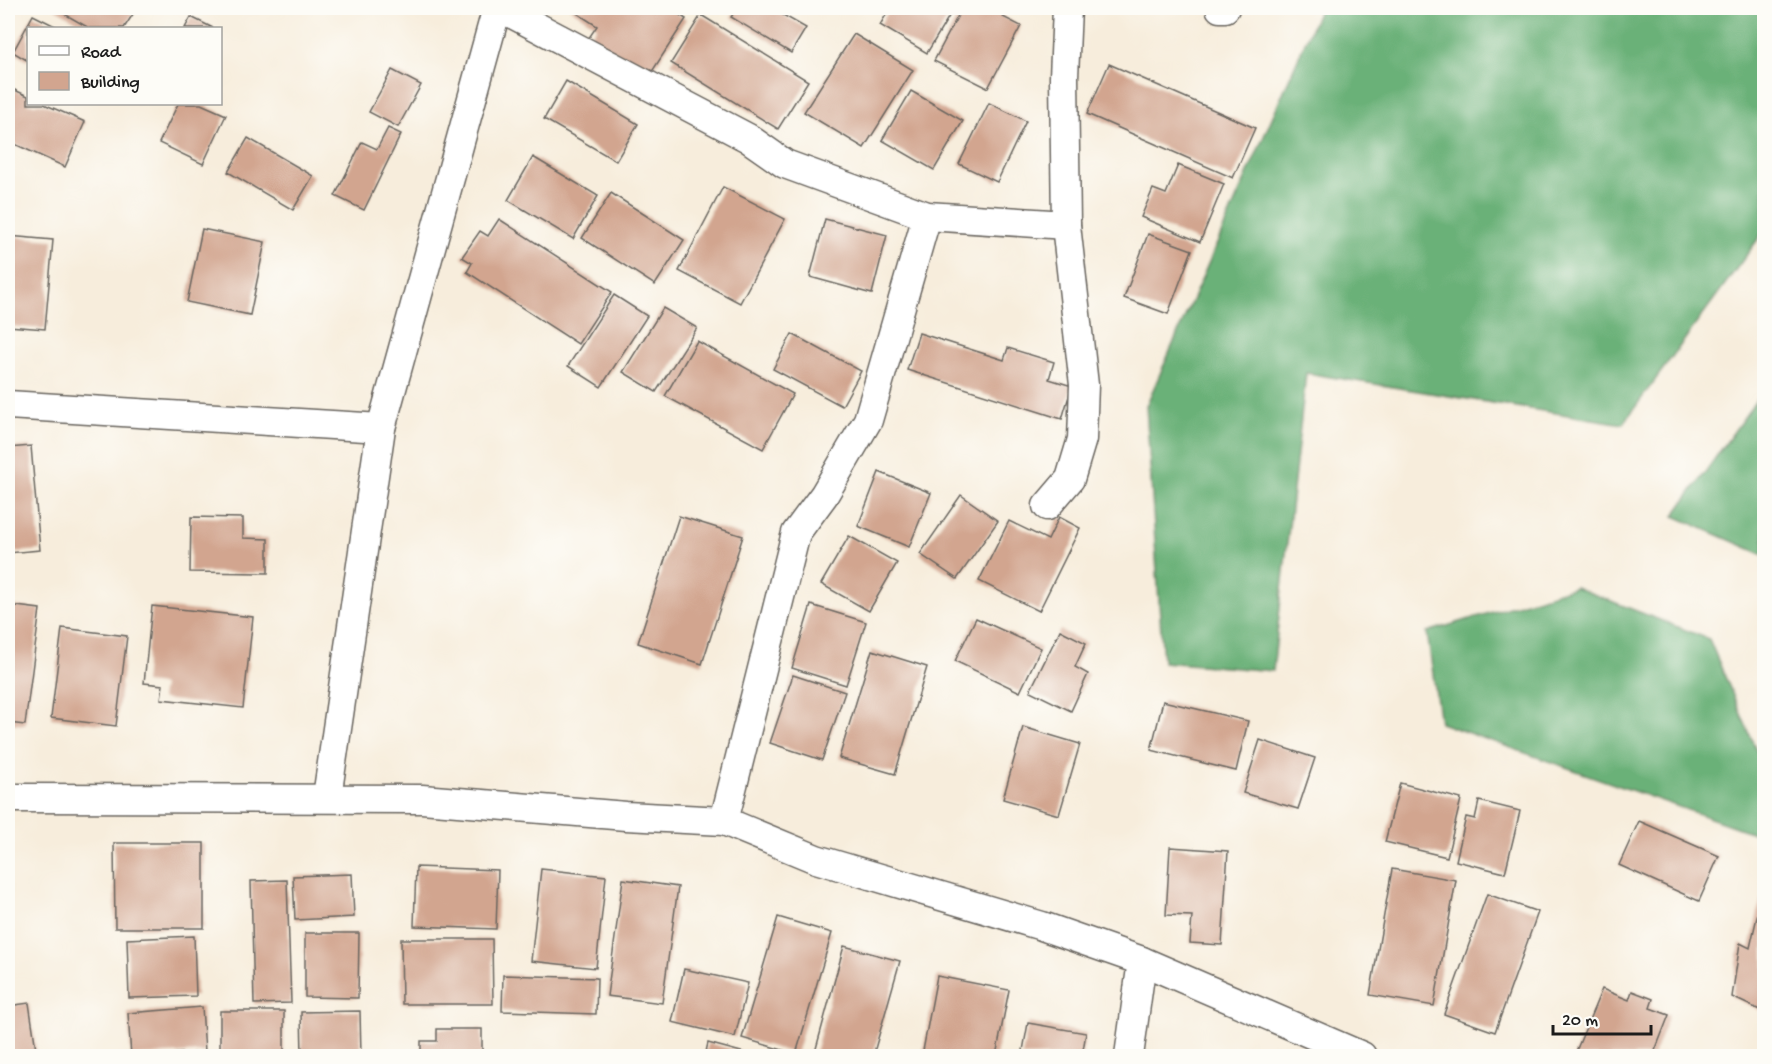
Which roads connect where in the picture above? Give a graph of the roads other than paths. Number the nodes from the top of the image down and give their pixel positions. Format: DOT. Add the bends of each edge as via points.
graph roads {
  1 [pos="499,8"];
  2 [pos="1067,8"];
  3 [pos="1220,8"];
  4 [pos="1225,8"];
  5 [pos="927,216"];
  6 [pos="1066,225"];
  7 [pos="8,405"];
  8 [pos="381,428"];
  9 [pos="1047,506"];
  10 [pos="327,797"];
  11 [pos="8,798"];
  12 [pos="724,821"];
  13 [pos="1142,961"];
  14 [pos="1129,1056"];
  15 [pos="1362,1056"];
  1 -- 5 [label="street" via="748,138 785,164"];
  1 -- 8 [label="street"];
  2 -- 6 [label="street"];
  3 -- 4 [label="street"];
  5 -- 6 [label="street"];
  5 -- 12 [label="street" via="868,420 824,495 796,532"];
  6 -- 9 [label="street" via="1084,385 1082,439 1070,479"];
  7 -- 8 [label="street"];
  8 -- 10 [label="street"];
  10 -- 11 [label="street"];
  10 -- 12 [label="street" via="422,799"];
  12 -- 13 [label="street" via="816,859 1042,926"];
  13 -- 14 [label="street"];
  13 -- 15 [label="street"];
}
